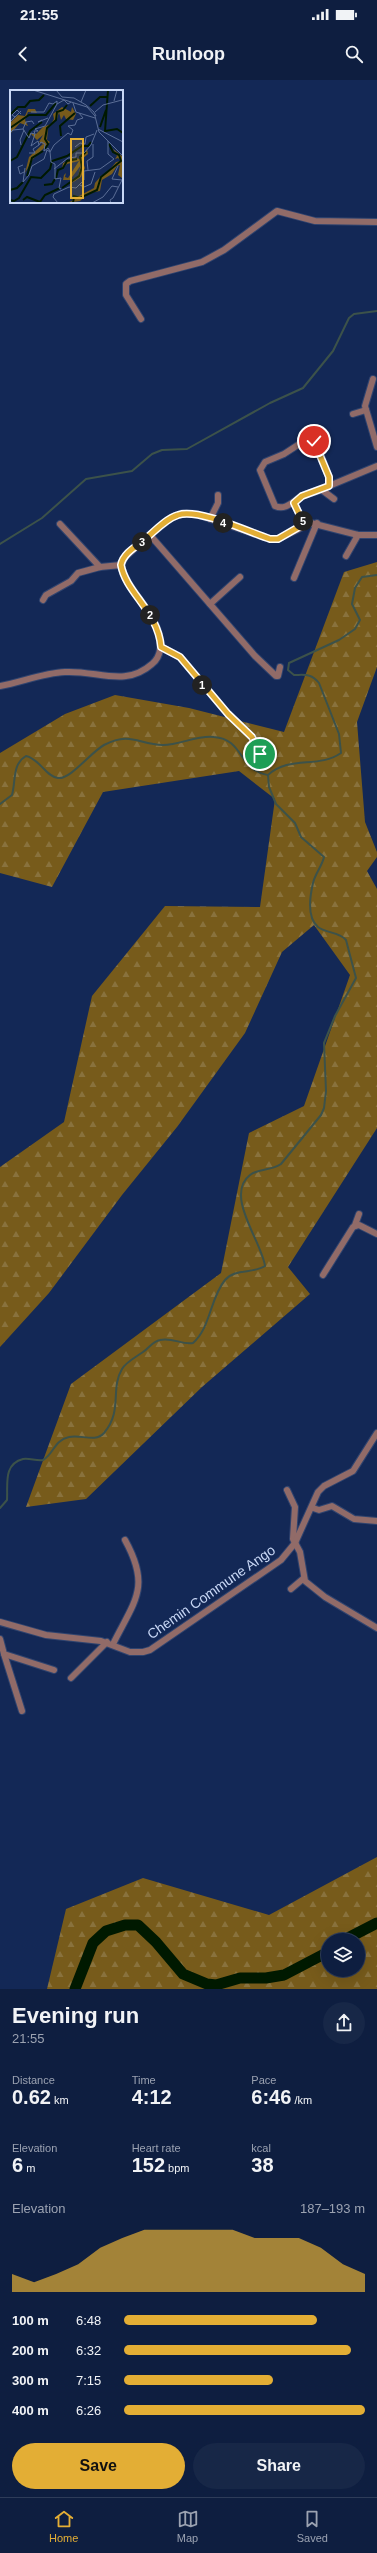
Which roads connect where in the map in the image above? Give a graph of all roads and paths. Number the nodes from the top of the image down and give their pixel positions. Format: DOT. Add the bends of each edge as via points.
graph roads {
  1 [pos="377,222"];
  2 [pos="141,319"];
  3 [pos="373,378"];
  4 [pos="366,410"];
  5 [pos="352,414"];
  6 [pos="377,447"];
  7 [pos="377,466"];
  8 [pos="329,486"];
  9 [pos="322,490"];
  10 [pos="218,495"];
  11 [pos="334,499"];
  12 [pos="294,503"];
  13 [pos="278,508"];
  14 [pos="271,512"];
  15 [pos="210,519"];
  16 [pos="317,523"];
  17 [pos="60,524"];
  18 [pos="304,524"];
  19 [pos="150,535"];
  20 [pos="358,535"];
  21 [pos="377,536"];
  22 [pos="346,556"];
  23 [pos="121,565"];
  24 [pos="100,567"];
  25 [pos="240,577"];
  26 [pos="294,578"];
  27 [pos="43,600"];
  28 [pos="210,604"];
  29 [pos="161,647"];
  30 [pos="280,667"];
  31 [pos="0,686"];
  32 [pos="260,754"];
  33 [pos="359,1214"];
  34 [pos="355,1225"];
  35 [pos="377,1234"];
  36 [pos="324,1275"];
  37 [pos="377,1433"];
  38 [pos="287,1490"];
  39 [pos="312,1508"];
  40 [pos="377,1521"];
  41 [pos="125,1540"];
  42 [pos="295,1543"];
  43 [pos="304,1578"];
  44 [pos="291,1589"];
  45 [pos="0,1622"];
  46 [pos="377,1628"];
  47 [pos="0,1639"];
  48 [pos="110,1643"];
  49 [pos="4,1654"];
  50 [pos="54,1670"];
  51 [pos="71,1678"];
  52 [pos="22,1711"];
  1 -- 2 [label="street" via="315,221 277,211 224,250 202,262 130,280 126,284 126,295"];
  3 -- 4 [label="street" via="366,400"];
  4 -- 5 [label="street"];
  4 -- 6 [label="street"];
  7 -- 8 [label="street"];
  8 -- 9 [label="street"];
  8 -- 13 [label="street" via="329,477 316,443 304,440 284,454 265,462 261,467 272,504"];
  9 -- 11 [label="street"];
  9 -- 12 [label="street" via="302,496"];
  10 -- 15 [label="street" via="218,503"];
  12 -- 13 [label="street"];
  12 -- 18 [label="street"];
  13 -- 14 [label="street"];
  15 -- 18 [label="street" via="270,539 278,539"];
  15 -- 19 [label="street" via="183,513 171,518"];
  16 -- 18 [label="street"];
  16 -- 20 [label="street"];
  16 -- 26 [label="street"];
  17 -- 24 [label="street"];
  19 -- 23 [label="street" via="125,557"];
  19 -- 28 [label="street"];
  20 -- 21 [label="street"];
  20 -- 22 [label="street"];
  23 -- 24 [label="street"];
  23 -- 29 [label="street" via="153,620"];
  24 -- 27 [label="street" via="78,573 71,581 46,595"];
  25 -- 28 [label="street"];
  28 -- 30 [label="street" via="276,676"];
  29 -- 31 [label="street" via="156,661 129,677 111,678 65,672"];
  29 -- 32 [label="street" via="180,657 228,714 252,737"];
  33 -- 34 [label="street"];
  34 -- 35 [label="street"];
  34 -- 36 [label="street"];
  37 -- 39 [label="street, Chemin Commune Ango" via="357,1466 321,1489"];
  38 -- 42 [label="street, Chemin Commune Ango" via="295,1507"];
  39 -- 40 [label="street" via="319,1510 332,1506 354,1519"];
  39 -- 42 [label="street, Chemin Commune Ango"];
  41 -- 48 [label="street, Chemin Commune Ango" via="137,1563 139,1586"];
  42 -- 43 [label="street" via="300,1552"];
  42 -- 48 [label="street, Chemin Commune Ango" via="273,1567 157,1646 137,1653"];
  43 -- 44 [label="street"];
  43 -- 46 [label="street" via="325,1597"];
  45 -- 48 [label="street, Chemin Commune Ango" via="46,1635"];
  47 -- 49 [label="street"];
  48 -- 51 [label="street, Chemin Commune Ango"];
  49 -- 50 [label="street"];
  49 -- 52 [label="street"];
}
